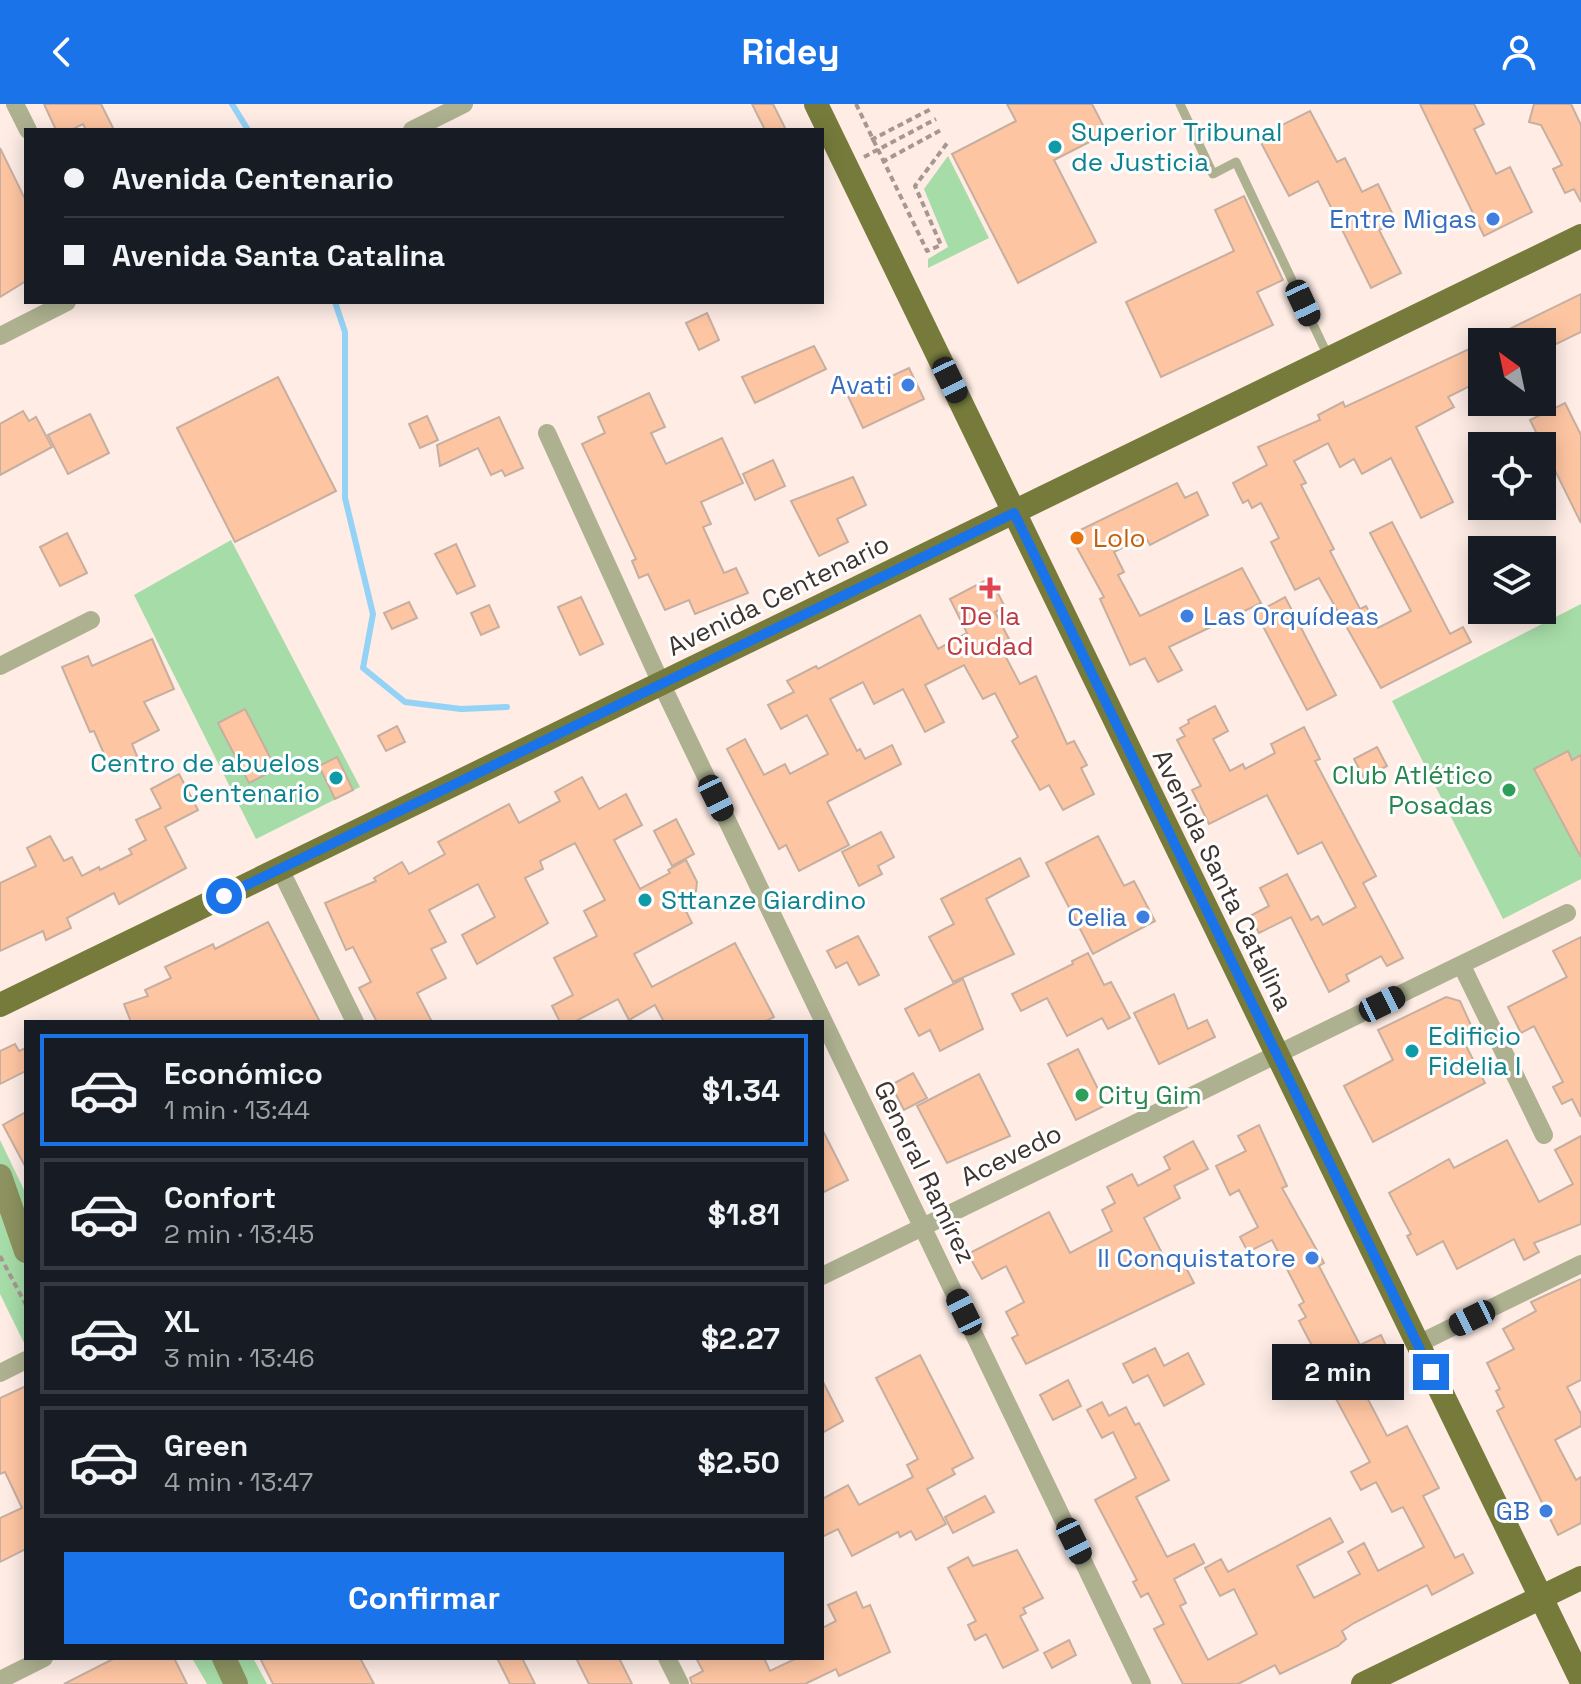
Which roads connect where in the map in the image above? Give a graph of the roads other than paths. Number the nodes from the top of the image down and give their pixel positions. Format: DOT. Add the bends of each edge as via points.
graph roads {
  1 [pos="15,104"];
  2 [pos="464,104"];
  3 [pos="816,104"];
  4 [pos="1180,104"];
  5 [pos="27,128"];
  6 [pos="416,128"];
  7 [pos="1581,236"];
  8 [pos="63,304"];
  9 [pos="0,336"];
  10 [pos="1330,359"];
  11 [pos="547,433"];
  12 [pos="1014,513"];
  13 [pos="91,620"];
  14 [pos="0,666"];
  15 [pos="661,683"];
  16 [pos="280,869"];
  17 [pos="1567,913"];
  18 [pos="1462,966"];
  19 [pos="0,1005"];
  20 [pos="354,1020"];
  21 [pos="823,1020"];
  22 [pos="824,1021"];
  23 [pos="1277,1054"];
  24 [pos="1544,1135"];
  25 [pos="0,1176"];
  26 [pos="4,1195"];
  27 [pos="923,1227"];
  28 [pos="24,1246"];
  29 [pos="1581,1264"];
  30 [pos="824,1275"];
  31 [pos="1418,1344"];
  32 [pos="24,1361"];
  33 [pos="0,1373"];
  34 [pos="1581,1578"];
  35 [pos="1541,1597"];
  36 [pos="40,1660"];
  37 [pos="225,1660"];
  38 [pos="668,1660"];
  39 [pos="0,1680"];
  40 [pos="1581,1680"];
  41 [pos="236,1684"];
  42 [pos="680,1684"];
  43 [pos="1142,1684"];
  44 [pos="1363,1684"];
  1 -- 5 [label="street"];
  2 -- 6 [label="street"];
  3 -- 12 [label="main road, Avenida Santa Catalina"];
  4 -- 10 [label="lane" via="1213,174 1236,162"];
  7 -- 10 [label="main road, Avenida Centenario"];
  8 -- 9 [label="street"];
  10 -- 12 [label="main road, Avenida Centenario"];
  11 -- 15 [label="street, General Ramírez"];
  12 -- 15 [label="main road, Avenida Centenario"];
  12 -- 23 [label="main road, Avenida Santa Catalina"];
  13 -- 14 [label="street"];
  15 -- 16 [label="main road, Avenida Centenario"];
  15 -- 21 [label="street, General Ramírez"];
  16 -- 19 [label="main road, Avenida Centenario"];
  16 -- 20 [label="street"];
  17 -- 18 [label="street, Acevedo"];
  18 -- 23 [label="street, Acevedo"];
  18 -- 24 [label="street"];
  22 -- 27 [label="street, General Ramírez"];
  23 -- 27 [label="street, Acevedo"];
  23 -- 31 [label="main road, Avenida Santa Catalina"];
  25 -- 26 [label="main road"];
  26 -- 28 [label="main road"];
  27 -- 30 [label="street, Acevedo"];
  27 -- 43 [label="street, General Ramírez"];
  29 -- 31 [label="street"];
  31 -- 35 [label="main road, Avenida Santa Catalina"];
  32 -- 33 [label="street"];
  34 -- 35 [label="main road"];
  35 -- 40 [label="main road, Avenida Santa Catalina"];
  35 -- 44 [label="main road"];
  36 -- 39 [label="street"];
  37 -- 41 [label="main road"];
  38 -- 42 [label="street"];
}
